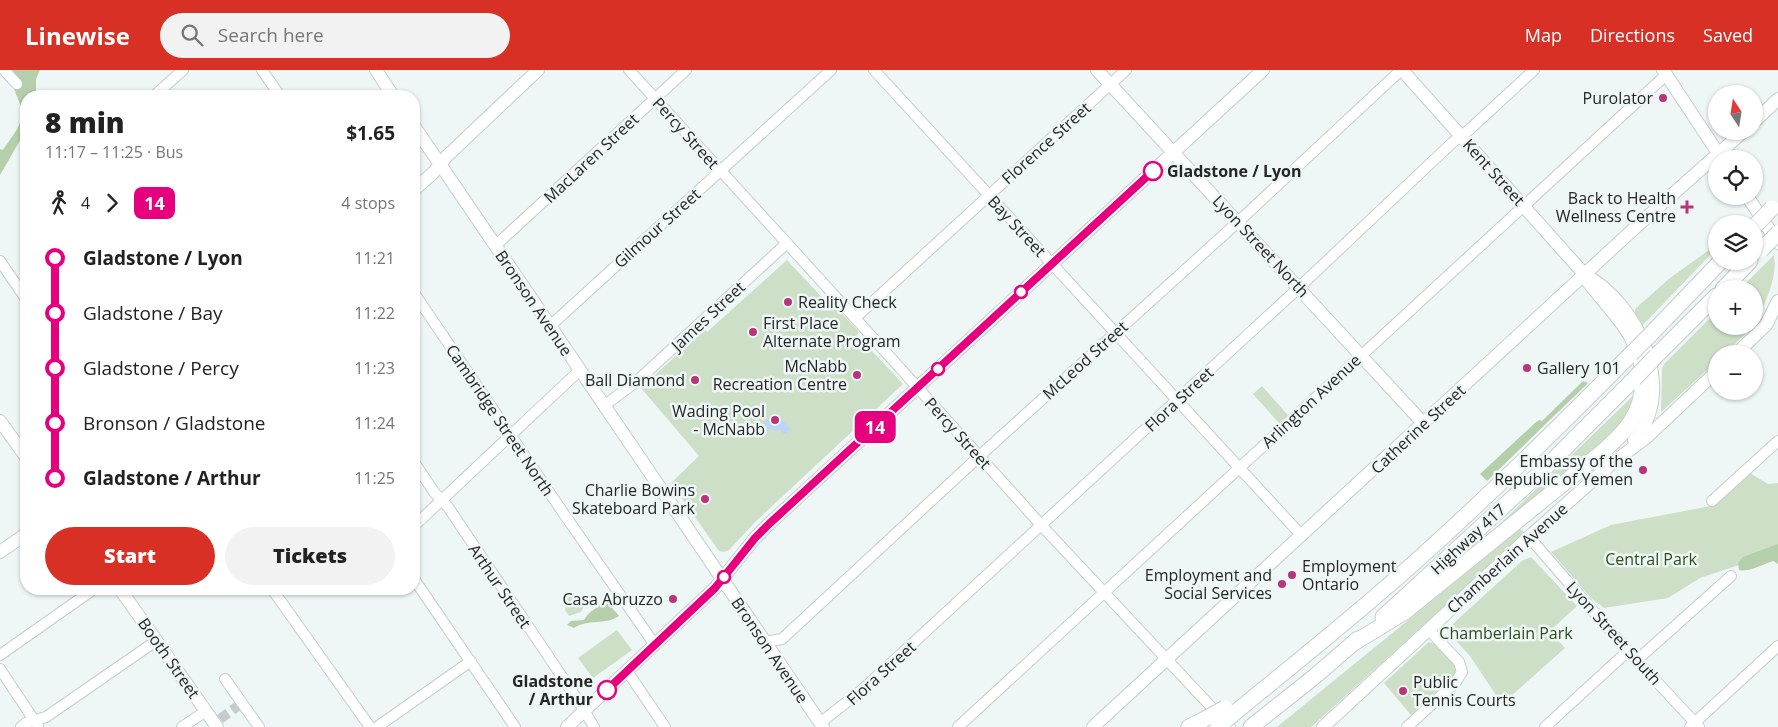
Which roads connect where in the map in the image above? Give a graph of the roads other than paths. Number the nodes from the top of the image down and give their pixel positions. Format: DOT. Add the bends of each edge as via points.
graph roads {
  1 [pos="4,70"];
  2 [pos="182,70"];
  3 [pos="262,70"];
  4 [pos="538,70"];
  5 [pos="628,70"];
  6 [pos="686,70"];
  7 [pos="832,70"];
  8 [pos="874,70"];
  9 [pos="1097,70"];
  10 [pos="1126,70"];
  11 [pos="1263,70"];
  12 [pos="1401,70"];
  13 [pos="1534,70"];
  14 [pos="380,72"];
  15 [pos="1664,73"];
  16 [pos="17,84"];
  17 [pos="1111,84"];
  18 [pos="164,90"];
  19 [pos="276,90"];
  20 [pos="390,90"];
  21 [pos="655,99"];
  22 [pos="1778,99"];
  23 [pos="1763,113"];
  24 [pos="420,135"];
  25 [pos="1462,136"];
  26 [pos="1736,140"];
  27 [pos="1717,150"];
  28 [pos="1727,150"];
  29 [pos="1174,152"];
  30 [pos="439,164"];
  31 [pos="1708,167"];
  32 [pos="720,171"];
  33 [pos="420,185"];
  34 [pos="988,195"];
  35 [pos="1775,204"];
  36 [pos="1753,205"];
  37 [pos="1524,206"];
  38 [pos="1763,217"];
  39 [pos="1238,222"];
  40 [pos="1778,233"];
  41 [pos="1778,243"];
  42 [pos="787,244"];
  43 [pos="495,246"];
  44 [pos="1763,249"];
  45 [pos="0,261"];
  46 [pos="1053,263"];
  47 [pos="1712,270"];
  48 [pos="1741,270"];
  49 [pos="1585,275"];
  50 [pos="1732,280"];
  51 [pos="1299,288"];
  52 [pos="20,290"];
  53 [pos="1778,301"];
  54 [pos="420,302"];
  55 [pos="1708,304"];
  56 [pos="1778,313"];
  57 [pos="855,318"];
  58 [pos="1766,325"];
  59 [pos="550,326"];
  60 [pos="1116,333"];
  61 [pos="1745,345"];
  62 [pos="1361,355"];
  63 [pos="580,370"];
  64 [pos="1708,380"];
  65 [pos="917,388"];
  66 [pos="1178,400"];
  67 [pos="604,406"];
  68 [pos="0,421"];
  69 [pos="1424,424"];
  70 [pos="510,435"];
  71 [pos="4,436"];
  72 [pos="1778,441"];
  73 [pos="20,451"];
  74 [pos="979,457"];
  75 [pos="1610,465"];
  76 [pos="1240,467"];
  77 [pos="420,471"];
  78 [pos="442,500"];
  79 [pos="1712,501"];
  80 [pos="420,520"];
  81 [pos="1042,526"];
  82 [pos="1302,536"];
  83 [pos="1529,537"];
  84 [pos="20,538"];
  85 [pos="0,552"];
  86 [pos="1731,576"];
  87 [pos="722,579"];
  88 [pos="420,588"];
  89 [pos="1104,592"];
  90 [pos="85,595"];
  91 [pos="126,595"];
  92 [pos="276,595"];
  93 [pos="1428,630"];
  94 [pos="156,640"];
  95 [pos="765,642"];
  96 [pos="1352,644"];
  97 [pos="655,645"];
  98 [pos="1778,646"];
  99 [pos="1628,651"];
  100 [pos="0,655"];
  101 [pos="1637,660"];
  102 [pos="471,661"];
  103 [pos="1165,662"];
  104 [pos="0,669"];
  105 [pos="628,671"];
  106 [pos="225,679"];
  107 [pos="206,711"];
  108 [pos="584,711"];
  109 [pos="1229,717"];
  110 [pos="1196,723"];
  111 [pos="37,724"];
  112 [pos="822,725"];
  113 [pos="1695,725"];
  114 [pos="21,727"];
  115 [pos="182,727"];
  116 [pos="217,727"];
  117 [pos="259,727"];
  118 [pos="370,727"];
  119 [pos="376,727"];
  120 [pos="516,727"];
  121 [pos="567,727"];
  122 [pos="594,727"];
  123 [pos="666,727"];
  124 [pos="958,727"];
  125 [pos="1093,727"];
  126 [pos="1218,727"];
  127 [pos="1252,727"];
  128 [pos="1323,727"];
  129 [pos="1407,727"];
  130 [pos="1545,727"];
  1 -- 16 [label="street"];
  2 -- 18 [label="street"];
  3 -- 19 [label="street"];
  4 -- 30 [label="main road"];
  5 -- 21 [label="street, Percy Street"];
  6 -- 21 [label="street, MacLaren Street"];
  7 -- 32 [label="street, Gilmour Street"];
  8 -- 34 [label="street, Bay Street"];
  9 -- 17 [label="main road, Lyon Street North"];
  10 -- 17 [label="street, Florence Street"];
  11 -- 29 [label="main road"];
  12 -- 25 [label="main road, Kent Street"];
  12 -- 39 [label="street, McLeod Street"];
  13 -- 25 [label="street, Flora Street"];
  14 -- 20 [label="main road"];
  15 -- 27 [label="main road"];
  15 -- 37 [label="street, Arlington Avenue"];
  17 -- 29 [label="main road, Lyon Street North"];
  17 -- 34 [label="street, Florence Street"];
  21 -- 32 [label="street, Percy Street"];
  21 -- 43 [label="street, MacLaren Street"];
  22 -- 23 [label="main road"];
  24 -- 30 [label="main road, Bronson Avenue"];
  25 -- 37 [label="main road, Kent Street"];
  25 -- 51 [label="street, Flora Street"];
  26 -- 28 [label="main road, Catherine Street"];
  29 -- 39 [label="main road, Lyon Street North"];
  29 -- 46 [label="main road"];
  30 -- 33 [label="main road"];
  30 -- 43 [label="main road, Bronson Avenue"];
  31 -- 49 [label="main road, Catherine Street" via="1638,225"];
  32 -- 42 [label="street, Percy Street"];
  32 -- 59 [label="street, Gilmour Street"];
  34 -- 46 [label="street, Bay Street"];
  34 -- 57 [label="street, Florence Street"];
  35 -- 38 [label="highway, bridge"];
  36 -- 41 [label="main road"];
  37 -- 49 [label="main road, Kent Street"];
  37 -- 62 [label="street, Arlington Avenue"];
  39 -- 51 [label="main road, Lyon Street North"];
  39 -- 60 [label="street, McLeod Street"];
  40 -- 44 [label="highway, bridge"];
  42 -- 57 [label="street, Percy Street"];
  42 -- 67 [label="street, James Street" via="636,382"];
  43 -- 59 [label="main road, Bronson Avenue"];
  45 -- 52 [label="street"];
  46 -- 60 [label="street, Bay Street"];
  46 -- 65 [label="main road"];
  47 -- 109 [label="highway, bridge" via="1552,434 1423,555"];
  48 -- 50 [label="highway"];
  49 -- 69 [label="main road, Catherine Street"];
  49 -- 75 [label="main road, Kent Street" via="1598,282 1630,319 1645,346 1652,372 1650,415 1645,426"];
  49 -- 96 [label="highway" via="1624,323 1640,351 1643,385 1639,405 1630,423 1601,453 1406,611"];
  51 -- 62 [label="main road, Lyon Street North"];
  51 -- 66 [label="street, Flora Street"];
  53 -- 58 [label="main road"];
  54 -- 70 [label="street, Cambridge Street North"];
  55 -- 96 [label="highway, Highway 417, bridge" via="1485,524"];
  56 -- 58 [label="main road"];
  57 -- 65 [label="street, Percy Street"];
  58 -- 61 [label="main road"];
  59 -- 63 [label="main road, Bronson Avenue"];
  60 -- 66 [label="street, Bay Street"];
  60 -- 74 [label="street, McLeod Street"];
  62 -- 69 [label="main road, Lyon Street North"];
  62 -- 76 [label="street, Arlington Avenue"];
  63 -- 67 [label="main road, Bronson Avenue"];
  63 -- 70 [label="street"];
  64 -- 75 [label="main road, Chamberlain Avenue" via="1647,437"];
  65 -- 74 [label="street, Percy Street"];
  65 -- 87 [label="main road" via="764,528"];
  66 -- 76 [label="street, Bay Street"];
  66 -- 81 [label="street, Flora Street"];
  67 -- 87 [label="main road, Bronson Avenue"];
  68 -- 71 [label="main road"];
  69 -- 82 [label="main road, Catherine Street"];
  70 -- 78 [label="street"];
  70 -- 97 [label="street, Cambridge Street North"];
  71 -- 73 [label="main road"];
  72 -- 79 [label="street"];
  74 -- 81 [label="street, Percy Street"];
  74 -- 95 [label="street, McLeod Street" via="782,638"];
  75 -- 83 [label="main road, Chamberlain Avenue"];
  76 -- 82 [label="street, Bay Street"];
  76 -- 89 [label="street, Arlington Avenue"];
  77 -- 78 [label="street, Arthur Street"];
  78 -- 80 [label="street"];
  78 -- 108 [label="street, Arthur Street"];
  81 -- 89 [label="street, Percy Street"];
  81 -- 112 [label="street, Flora Street"];
  82 -- 103 [label="main road, Catherine Street"];
  83 -- 93 [label="main road, Chamberlain Avenue"];
  83 -- 99 [label="street, Lyon Street South"];
  84 -- 85 [label="main road"];
  86 -- 101 [label="street"];
  87 -- 95 [label="main road, Bronson Avenue"];
  87 -- 97 [label="main road"];
  88 -- 102 [label="street"];
  89 -- 103 [label="street, Percy Street"];
  89 -- 124 [label="street, Arlington Avenue"];
  90 -- 100 [label="street"];
  91 -- 94 [label="main road, Booth Street"];
  92 -- 118 [label="street"];
  93 -- 128 [label="main road, Chamberlain Avenue"];
  93 -- 129 [label="street" via="1459,662 1462,672 1455,683"];
  94 -- 107 [label="main road, Booth Street"];
  94 -- 111 [label="street"];
  95 -- 112 [label="main road, Bronson Avenue"];
  96 -- 127 [label="highway, Highway 417"];
  97 -- 105 [label="main road"];
  98 -- 113 [label="street"];
  99 -- 101 [label="street, Lyon Street South"];
  99 -- 130 [label="street"];
  101 -- 113 [label="street, Lyon Street South"];
  102 -- 119 [label="street"];
  102 -- 120 [label="street"];
  103 -- 109 [label="street, Percy Street"];
  103 -- 125 [label="main road, Catherine Street"];
  104 -- 111 [label="street"];
  105 -- 108 [label="main road"];
  105 -- 123 [label="street"];
  106 -- 117 [label="street"];
  107 -- 115 [label="street"];
  107 -- 116 [label="main road, Booth Street"];
  108 -- 121 [label="main road"];
  108 -- 122 [label="street, Arthur Street"];
  109 -- 110 [label="highway, bridge"];
  109 -- 126 [label="highway, bridge"];
  111 -- 114 [label="street"];
}
